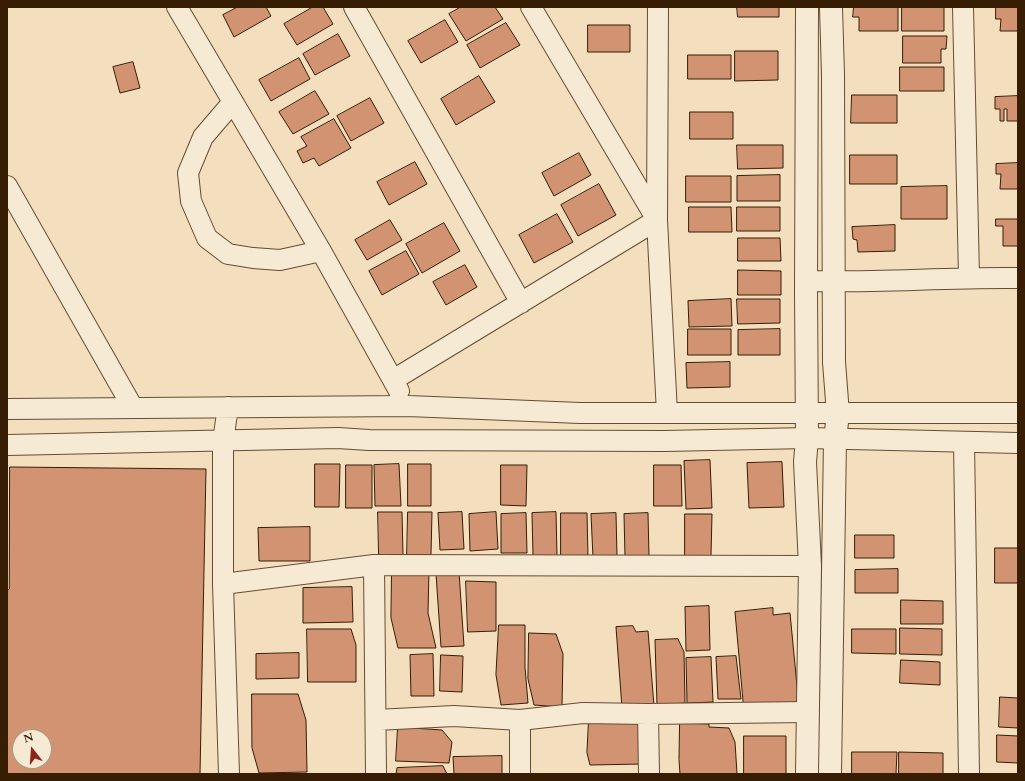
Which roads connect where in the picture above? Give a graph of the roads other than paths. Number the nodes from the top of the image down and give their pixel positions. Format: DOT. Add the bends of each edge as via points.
graph roads {
  1 [pos="177,7"];
  2 [pos="354,7"];
  3 [pos="531,7"];
  4 [pos="658,7"];
  5 [pos="807,7"];
  6 [pos="831,7"];
  7 [pos="963,7"];
  8 [pos="233,102"];
  9 [pos="7,186"];
  10 [pos="657,220"];
  11 [pos="321,251"];
  12 [pos="969,278"];
  13 [pos="1018,278"];
  14 [pos="806,281"];
  15 [pos="834,282"];
  16 [pos="520,303"];
  17 [pos="393,380"];
  18 [pos="408,406"];
  19 [pos="228,407"];
  20 [pos="133,408"];
  21 [pos="7,409"];
  22 [pos="667,413"];
  23 [pos="1018,413"];
  24 [pos="807,414"];
  25 [pos="838,414"];
  26 [pos="807,438"];
  27 [pos="835,439"];
  28 [pos="223,441"];
  29 [pos="964,442"];
  30 [pos="1018,443"];
  31 [pos="7,445"];
  32 [pos="374,565"];
  33 [pos="810,566"];
  34 [pos="223,584"];
  35 [pos="807,712"];
  36 [pos="648,714"];
  37 [pos="376,720"];
  38 [pos="520,720"];
  39 [pos="229,774"];
  40 [pos="376,774"];
  41 [pos="520,774"];
  42 [pos="650,774"];
  43 [pos="807,774"];
  44 [pos="830,774"];
  45 [pos="969,774"];
  1 -- 8 [label="street"];
  2 -- 16 [label="street"];
  3 -- 10 [label="street"];
  4 -- 10 [label="street"];
  5 -- 14 [label="street"];
  6 -- 15 [label="street"];
  7 -- 12 [label="street"];
  8 -- 11 [label="street"];
  8 -- 11 [label="street" via="203,137 188,173 191,201 207,238 228,254 253,258 280,260"];
  9 -- 20 [label="street"];
  10 -- 16 [label="street"];
  10 -- 22 [label="street"];
  11 -- 17 [label="street"];
  12 -- 13 [label="street"];
  12 -- 15 [label="street"];
  14 -- 15 [label="street"];
  14 -- 24 [label="street"];
  15 -- 25 [label="street" via="834,362"];
  16 -- 17 [label="street"];
  17 -- 18 [label="street"];
  18 -- 19 [label="street"];
  18 -- 22 [label="street" via="580,413"];
  19 -- 20 [label="street"];
  19 -- 28 [label="street"];
  20 -- 21 [label="street"];
  22 -- 24 [label="street"];
  23 -- 25 [label="street"];
  24 -- 25 [label="street"];
  24 -- 26 [label="street"];
  25 -- 27 [label="street"];
  26 -- 27 [label="street"];
  26 -- 28 [label="street" via="665,441 338,438"];
  26 -- 33 [label="street" via="805,462"];
  27 -- 29 [label="street"];
  27 -- 44 [label="street"];
  28 -- 31 [label="street"];
  28 -- 34 [label="street"];
  29 -- 30 [label="street"];
  29 -- 45 [label="street"];
  32 -- 33 [label="street"];
  32 -- 34 [label="street"];
  32 -- 37 [label="street"];
  33 -- 35 [label="street"];
  34 -- 39 [label="street"];
  35 -- 36 [label="street"];
  35 -- 43 [label="street"];
  36 -- 38 [label="street" via="583,713"];
  36 -- 42 [label="street"];
  37 -- 38 [label="street" via="454,716"];
  37 -- 40 [label="street"];
  38 -- 41 [label="street"];
}
